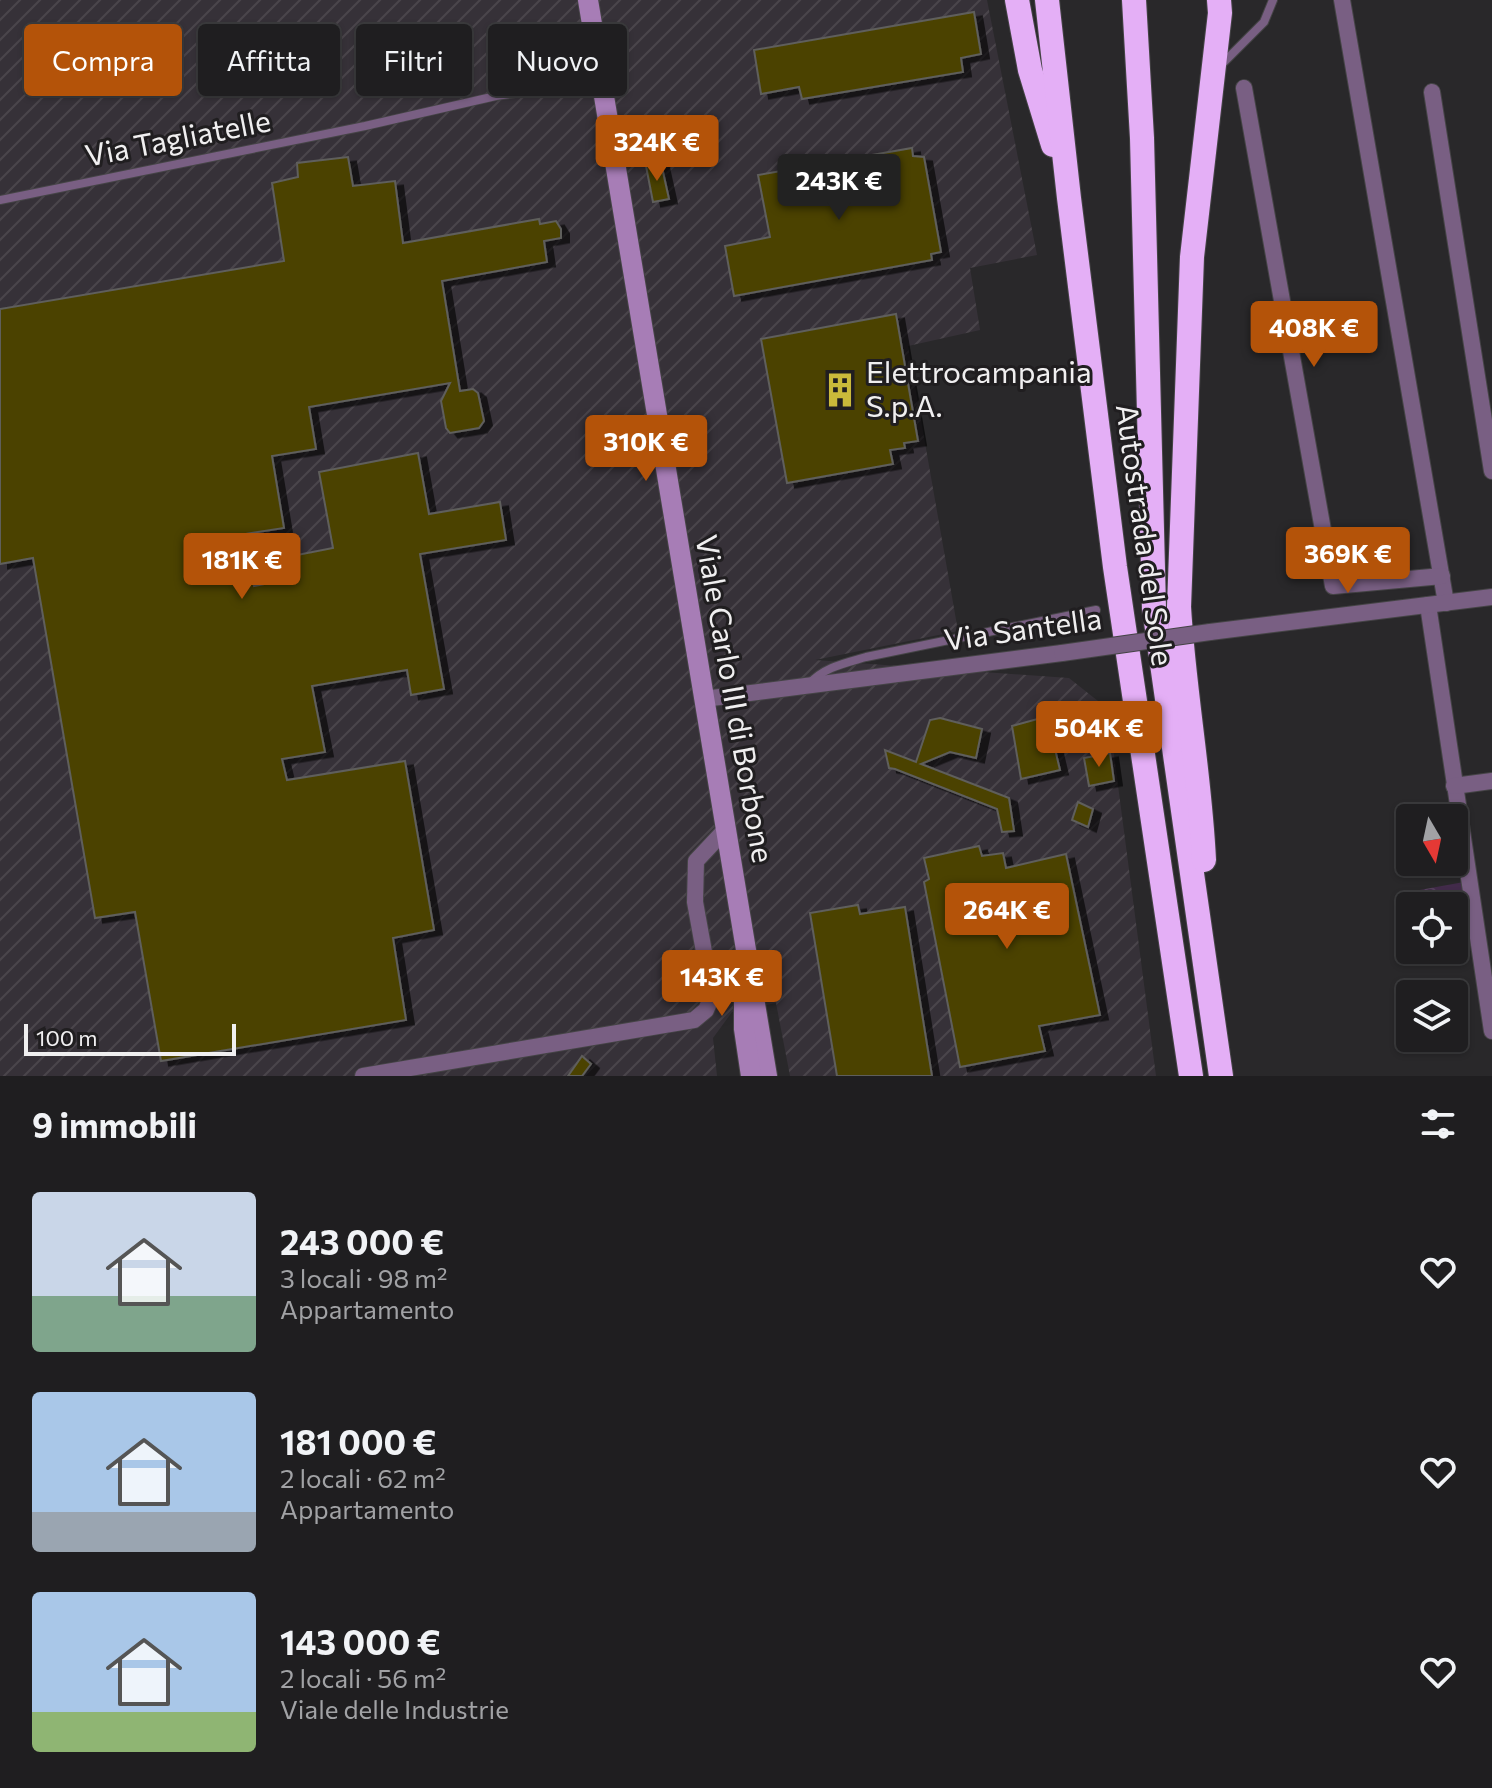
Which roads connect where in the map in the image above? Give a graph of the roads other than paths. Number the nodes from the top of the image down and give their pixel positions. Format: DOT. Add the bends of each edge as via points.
graph roads {
  1 [pos="588,0"];
  2 [pos="1047,0"];
  3 [pos="1134,0"];
  4 [pos="1219,0"];
  5 [pos="1273,0"];
  6 [pos="1342,0"];
  7 [pos="1013,7"];
  8 [pos="592,24"];
  9 [pos="1213,72"];
  10 [pos="1244,88"];
  11 [pos="1432,92"];
  12 [pos="496,96"];
  13 [pos="604,96"];
  14 [pos="1069,198"];
  15 [pos="0,200"];
  16 [pos="1492,471"];
  17 [pos="1442,576"];
  18 [pos="1492,597"];
  19 [pos="1446,603"];
  20 [pos="1428,605"];
  21 [pos="1096,610"];
  22 [pos="807,686"];
  23 [pos="704,699"];
  24 [pos="1492,781"];
  25 [pos="1454,786"];
  26 [pos="726,829"];
  27 [pos="1203,950"];
  28 [pos="748,960"];
  29 [pos="1492,1031"];
  30 [pos="363,1076"];
  31 [pos="751,1076"];
  32 [pos="767,1076"];
  33 [pos="1191,1076"];
  34 [pos="1221,1076"];
  1 -- 8 [label="main road, Viale Carlo III di Borbone"];
  2 -- 14 [label="highway, Autostrada del Sole"];
  3 -- 27 [label="highway, Autostrada del Sole" via="1154,608"];
  4 -- 9 [label="highway"];
  5 -- 9 [label="lane" via="1264,22"];
  6 -- 17 [label="street"];
  7 -- 14 [label="highway"];
  9 -- 27 [label="highway" via="1192,257 1179,607 1202,818"];
  10 -- 17 [label="street" via="1333,586"];
  11 -- 16 [label="street"];
  12 -- 15 [label="lane, Via Tagliatelle"];
  13 -- 23 [label="main road, Viale Carlo III di Borbone"];
  14 -- 33 [label="highway, Autostrada del Sole" via="1115,567"];
  17 -- 19 [label="street"];
  18 -- 19 [label="street, Via Santella"];
  19 -- 20 [label="street, Via Santella"];
  20 -- 22 [label="street, Via Santella, bridge"];
  20 -- 25 [label="street"];
  21 -- 22 [label="lane" via="866,657 831,668"];
  22 -- 23 [label="street, Via Santella"];
  23 -- 26 [label="main road, Viale Carlo III di Borbone"];
  24 -- 25 [label="street"];
  25 -- 29 [label="street"];
  26 -- 28 [label="main road, Viale Carlo III di Borbone"];
  26 -- 30 [label="street" via="696,861 695,902 712,996 694,1020"];
  27 -- 34 [label="highway, Autostrada del Sole"];
  28 -- 31 [label="main road" via="743,1009"];
  28 -- 32 [label="main road, Viale Carlo III di Borbone"];
}
